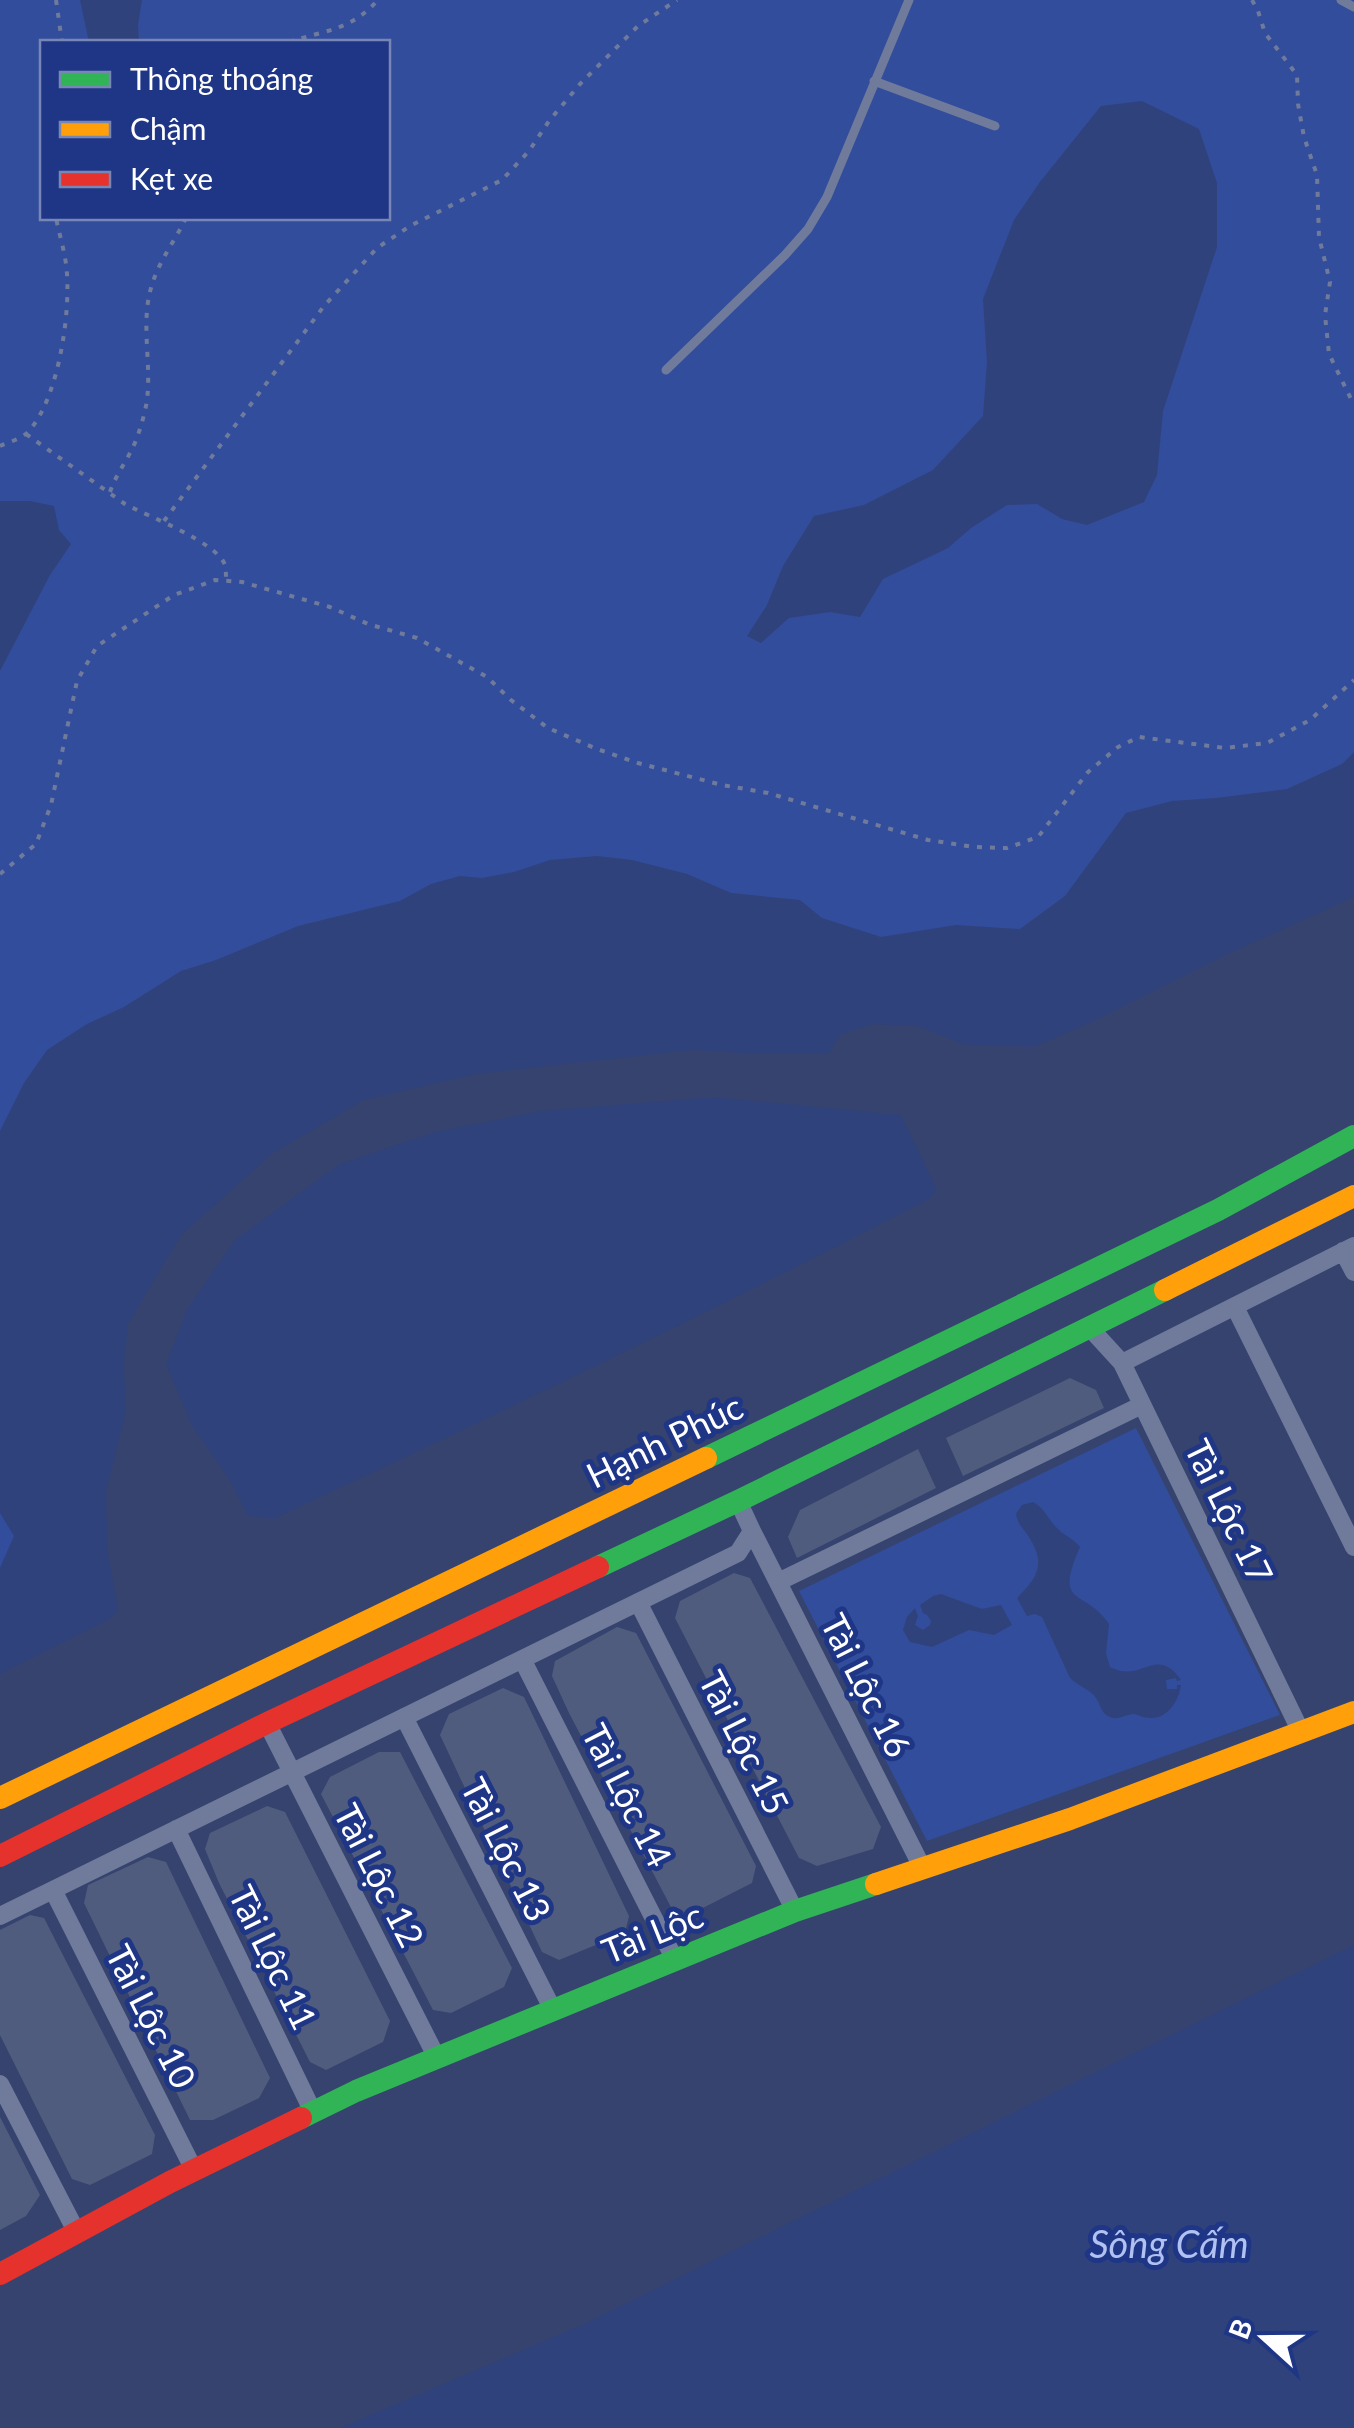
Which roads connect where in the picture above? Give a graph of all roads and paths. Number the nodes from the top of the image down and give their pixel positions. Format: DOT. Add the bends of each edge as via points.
graph roads {
  1 [pos="56,0"];
  2 [pos="378,0"];
  3 [pos="677,0"];
  4 [pos="909,0"];
  5 [pos="1252,0"];
  6 [pos="1341,0"];
  7 [pos="1354,7"];
  8 [pos="62,40"];
  9 [pos="297,40"];
  10 [pos="874,81"];
  11 [pos="995,126"];
  12 [pos="56,220"];
  13 [pos="185,220"];
  14 [pos="666,370"];
  15 [pos="1354,405"];
  16 [pos="26,434"];
  17 [pos="0,446"];
  18 [pos="110,492"];
  19 [pos="164,521"];
  20 [pos="226,581"];
  21 [pos="1354,680"];
  22 [pos="0,874"];
  23 [pos="1354,1136"];
  24 [pos="1354,1196"];
  25 [pos="1349,1248"];
  26 [pos="1354,1272"];
  27 [pos="1235,1307"];
  28 [pos="1071,1308"];
  29 [pos="1122,1363"];
  30 [pos="1142,1405"];
  31 [pos="738,1500"];
  32 [pos="752,1531"];
  33 [pos="1354,1547"];
  34 [pos="778,1582"];
  35 [pos="638,1602"];
  36 [pos="522,1659"];
  37 [pos="256,1702"];
  38 [pos="1354,1712"];
  39 [pos="404,1717"];
  40 [pos="1301,1732"];
  41 [pos="291,1773"];
  42 [pos="0,1798"];
  43 [pos="176,1829"];
  44 [pos="0,1856"];
  45 [pos="923,1869"];
  46 [pos="53,1890"];
  47 [pos="795,1912"];
  48 [pos="0,1916"];
  49 [pos="675,1960"];
  50 [pos="554,2010"];
  51 [pos="437,2058"];
  52 [pos="0,2084"];
  53 [pos="313,2112"];
  54 [pos="194,2170"];
  55 [pos="76,2231"];
  56 [pos="0,2274"];
  1 -- 8 [label="path"];
  2 -- 9 [label="path" via="337,30"];
  3 -- 19 [label="path" via="638,26 580,84 502,180 410,226 350,275"];
  4 -- 10 [label="lane"];
  5 -- 15 [label="path" via="1265,33 1297,75 1330,282 1329,354"];
  6 -- 7 [label="lane"];
  10 -- 11 [label="lane"];
  10 -- 14 [label="lane" via="808,228"];
  12 -- 16 [label="path" via="67,302 60,358 44,408"];
  13 -- 18 [label="path" via="150,290 146,407"];
  16 -- 17 [label="path"];
  16 -- 18 [label="path"];
  18 -- 19 [label="path"];
  19 -- 20 [label="path" via="209,547 224,562"];
  20 -- 21 [label="path" via="417,638 486,677 548,728 596,749 974,847 1007,848 1038,837 1088,772 1140,737 1225,748 1267,744 1310,720"];
  20 -- 22 [label="path" via="174,595 97,646 78,681 36,844"];
  23 -- 28 [label="street, Hạnh Phúc" via="1218,1210"];
  24 -- 28 [label="street, Hạnh Phúc"];
  25 -- 26 [label="street"];
  25 -- 27 [label="street"];
  27 -- 29 [label="street"];
  27 -- 33 [label="street"];
  28 -- 29 [label="street, Tài Lộc 17"];
  28 -- 31 [label="street, Hạnh Phúc"];
  28 -- 37 [label="street, Hạnh Phúc"];
  29 -- 30 [label="street, Tài Lộc 17"];
  30 -- 34 [label="street"];
  30 -- 40 [label="street, Tài Lộc 17"];
  31 -- 32 [label="street, Tài Lộc 16"];
  31 -- 37 [label="street, Hạnh Phúc"];
  32 -- 34 [label="street, Tài Lộc 16"];
  32 -- 35 [label="street" via="738,1553"];
  34 -- 45 [label="street, Tài Lộc 16"];
  35 -- 36 [label="street"];
  35 -- 47 [label="street, Tài Lộc 15"];
  36 -- 39 [label="street"];
  36 -- 49 [label="street, Tài Lộc 14"];
  37 -- 41 [label="street, Tài Lộc 12"];
  37 -- 42 [label="street, Hạnh Phúc"];
  37 -- 44 [label="street, Hạnh Phúc"];
  38 -- 40 [label="street, Tài Lộc"];
  39 -- 41 [label="street"];
  39 -- 50 [label="street, Tài Lộc 13"];
  40 -- 45 [label="street, Tài Lộc"];
  41 -- 43 [label="street"];
  41 -- 51 [label="street, Tài Lộc 12"];
  43 -- 46 [label="street"];
  43 -- 53 [label="street, Tài Lộc 11"];
  45 -- 47 [label="street, Tài Lộc"];
  46 -- 48 [label="street"];
  46 -- 54 [label="street, Tài Lộc 10"];
  47 -- 49 [label="street, Tài Lộc"];
  49 -- 50 [label="street, Tài Lộc"];
  50 -- 51 [label="street, Tài Lộc"];
  51 -- 53 [label="street, Tài Lộc"];
  52 -- 55 [label="street"];
  53 -- 54 [label="street, Tài Lộc"];
  54 -- 55 [label="street, Tài Lộc"];
  55 -- 56 [label="street, Tài Lộc"];
}
